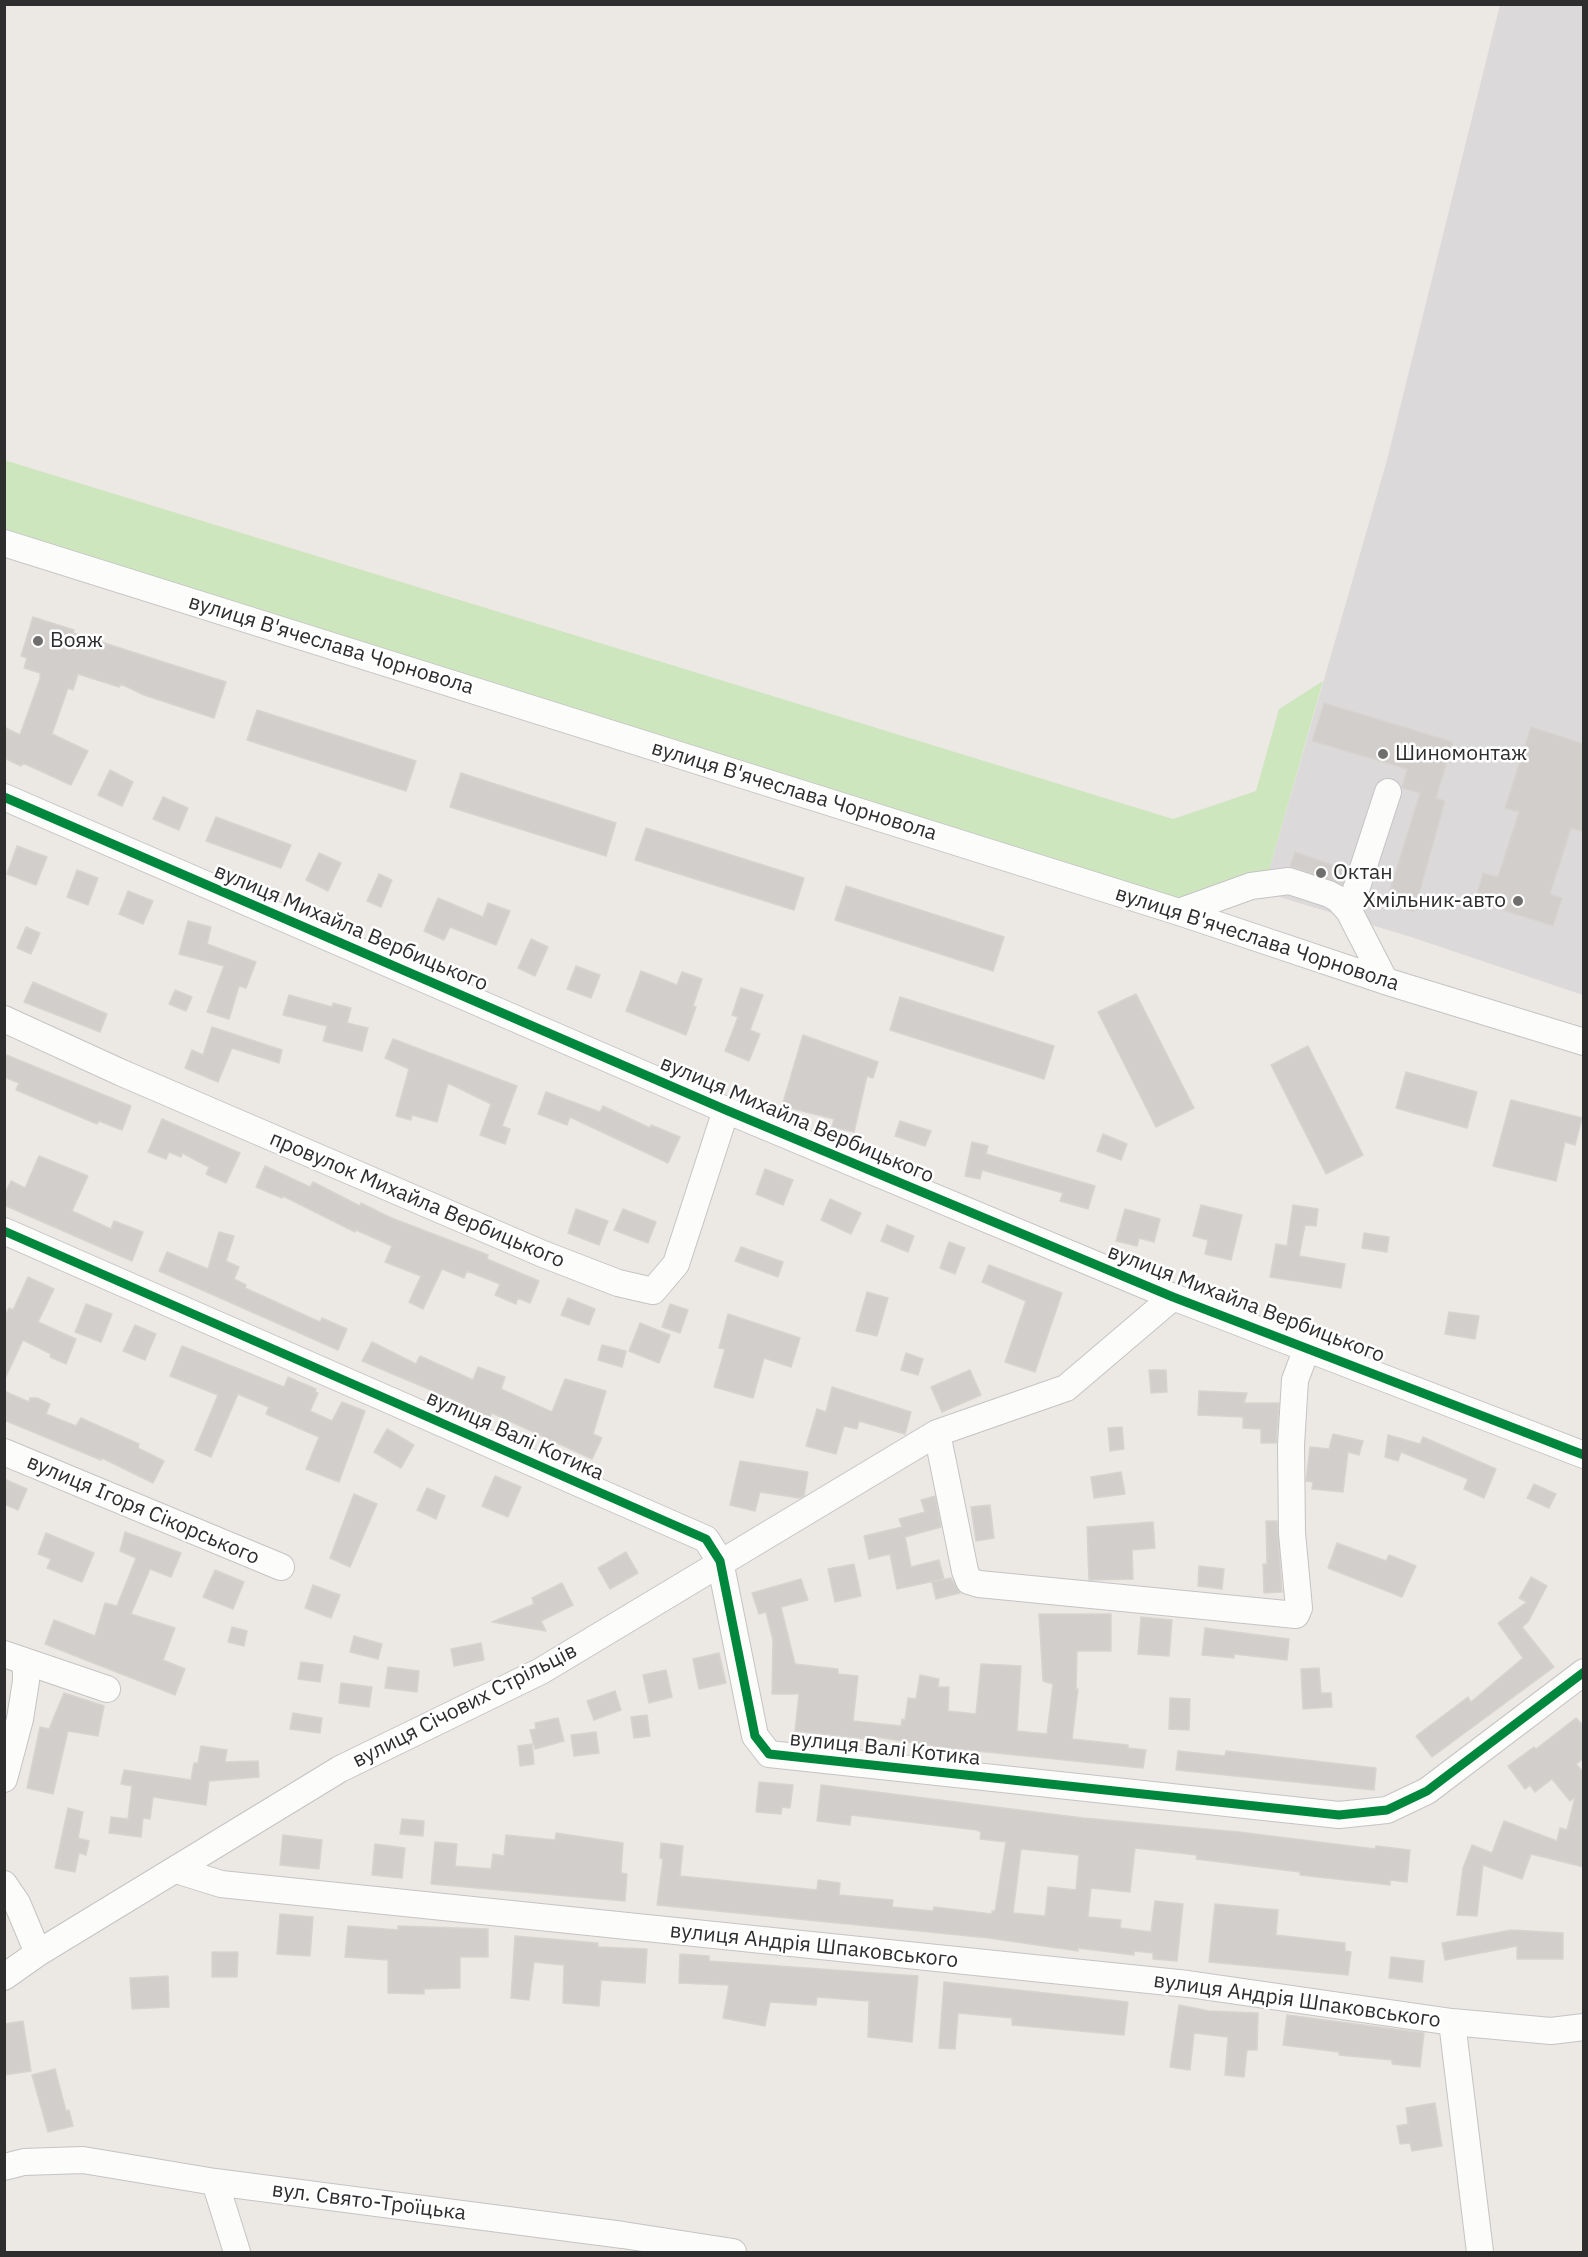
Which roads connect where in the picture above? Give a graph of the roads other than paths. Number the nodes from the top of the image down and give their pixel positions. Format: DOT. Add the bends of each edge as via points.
graph roads {
  1 [pos="4,543"];
  2 [pos="1388,792"];
  3 [pos="4,797"];
  4 [pos="1348,911"];
  5 [pos="1179,912"];
  6 [pos="1385,981"];
  7 [pos="4,1019"];
  8 [pos="1584,1042"];
  9 [pos="726,1110"];
  10 [pos="4,1231"];
  11 [pos="1173,1297"];
  12 [pos="1307,1348"];
  13 [pos="937,1433"];
  14 [pos="4,1452"];
  15 [pos="1584,1455"];
  16 [pos="720,1561"];
  17 [pos="281,1567"];
  18 [pos="15,1658"];
  19 [pos="1584,1672"];
  20 [pos="107,1689"];
  21 [pos="4,1779"];
  22 [pos="176,1870"];
  23 [pos="4,1884"];
  24 [pos="38,1953"];
  25 [pos="4,1977"];
  26 [pos="1452,2022"];
  27 [pos="1584,2027"];
  28 [pos="4,2167"];
  29 [pos="215,2182"];
  30 [pos="623,2244"];
  31 [pos="237,2253"];
  32 [pos="733,2253"];
  33 [pos="1480,2253"];
  1 -- 5 [label="street, вулиця В'ячеслава Чорновола"];
  2 -- 4 [label="street"];
  3 -- 9 [label="street, вулиця Михайла Вербицького"];
  4 -- 5 [label="street" via="1338,898 1289,881 1251,886"];
  4 -- 6 [label="street"];
  5 -- 6 [label="street, вулиця В'ячеслава Чорновола"];
  6 -- 8 [label="street, вулиця В'ячеслава Чорновола"];
  7 -- 9 [label="street, провулок Михайла Вербицького" via="543,1254 618,1283 653,1291 676,1264"];
  9 -- 11 [label="street, вулиця Михайла Вербицького"];
  10 -- 16 [label="street, вулиця Валі Котика" via="706,1539"];
  11 -- 12 [label="street, вулиця Михайла Вербицького"];
  11 -- 13 [label="street, вулиця Січових Стрільців" via="1066,1388"];
  12 -- 13 [label="street" via="1295,1380 1291,1445 1292,1533 1299,1608 1296,1615 969,1581"];
  12 -- 15 [label="street, вулиця Михайла Вербицького"];
  13 -- 16 [label="street, вулиця Січових Стрільців"];
  14 -- 17 [label="street, вулиця Ігоря Сікорського"];
  16 -- 19 [label="street, вулиця Валі Котика" via="755,1736 769,1754 1339,1815 1387,1810 1427,1791"];
  16 -- 22 [label="street, вулиця Січових Стрільців" via="541,1671 340,1769"];
  18 -- 20 [label="street"];
  18 -- 21 [label="street" via="23,1700"];
  22 -- 24 [label="street, вулиця Січових Стрільців"];
  22 -- 26 [label="street, вулиця Андрія Шпаковського" via="221,1884 1188,1984"];
  23 -- 24 [label="street" via="17,1903"];
  24 -- 25 [label="street, вулиця Січових Стрільців"];
  26 -- 27 [label="street" via="1551,2031"];
  26 -- 33 [label="street"];
  28 -- 29 [label="street, вул. Свято-Троїцька" via="24,2162 83,2160"];
  29 -- 30 [label="street, вул. Свято-Троїцька"];
  29 -- 31 [label="street"];
  30 -- 32 [label="street, вул. Свято-Троїцька"];
}
